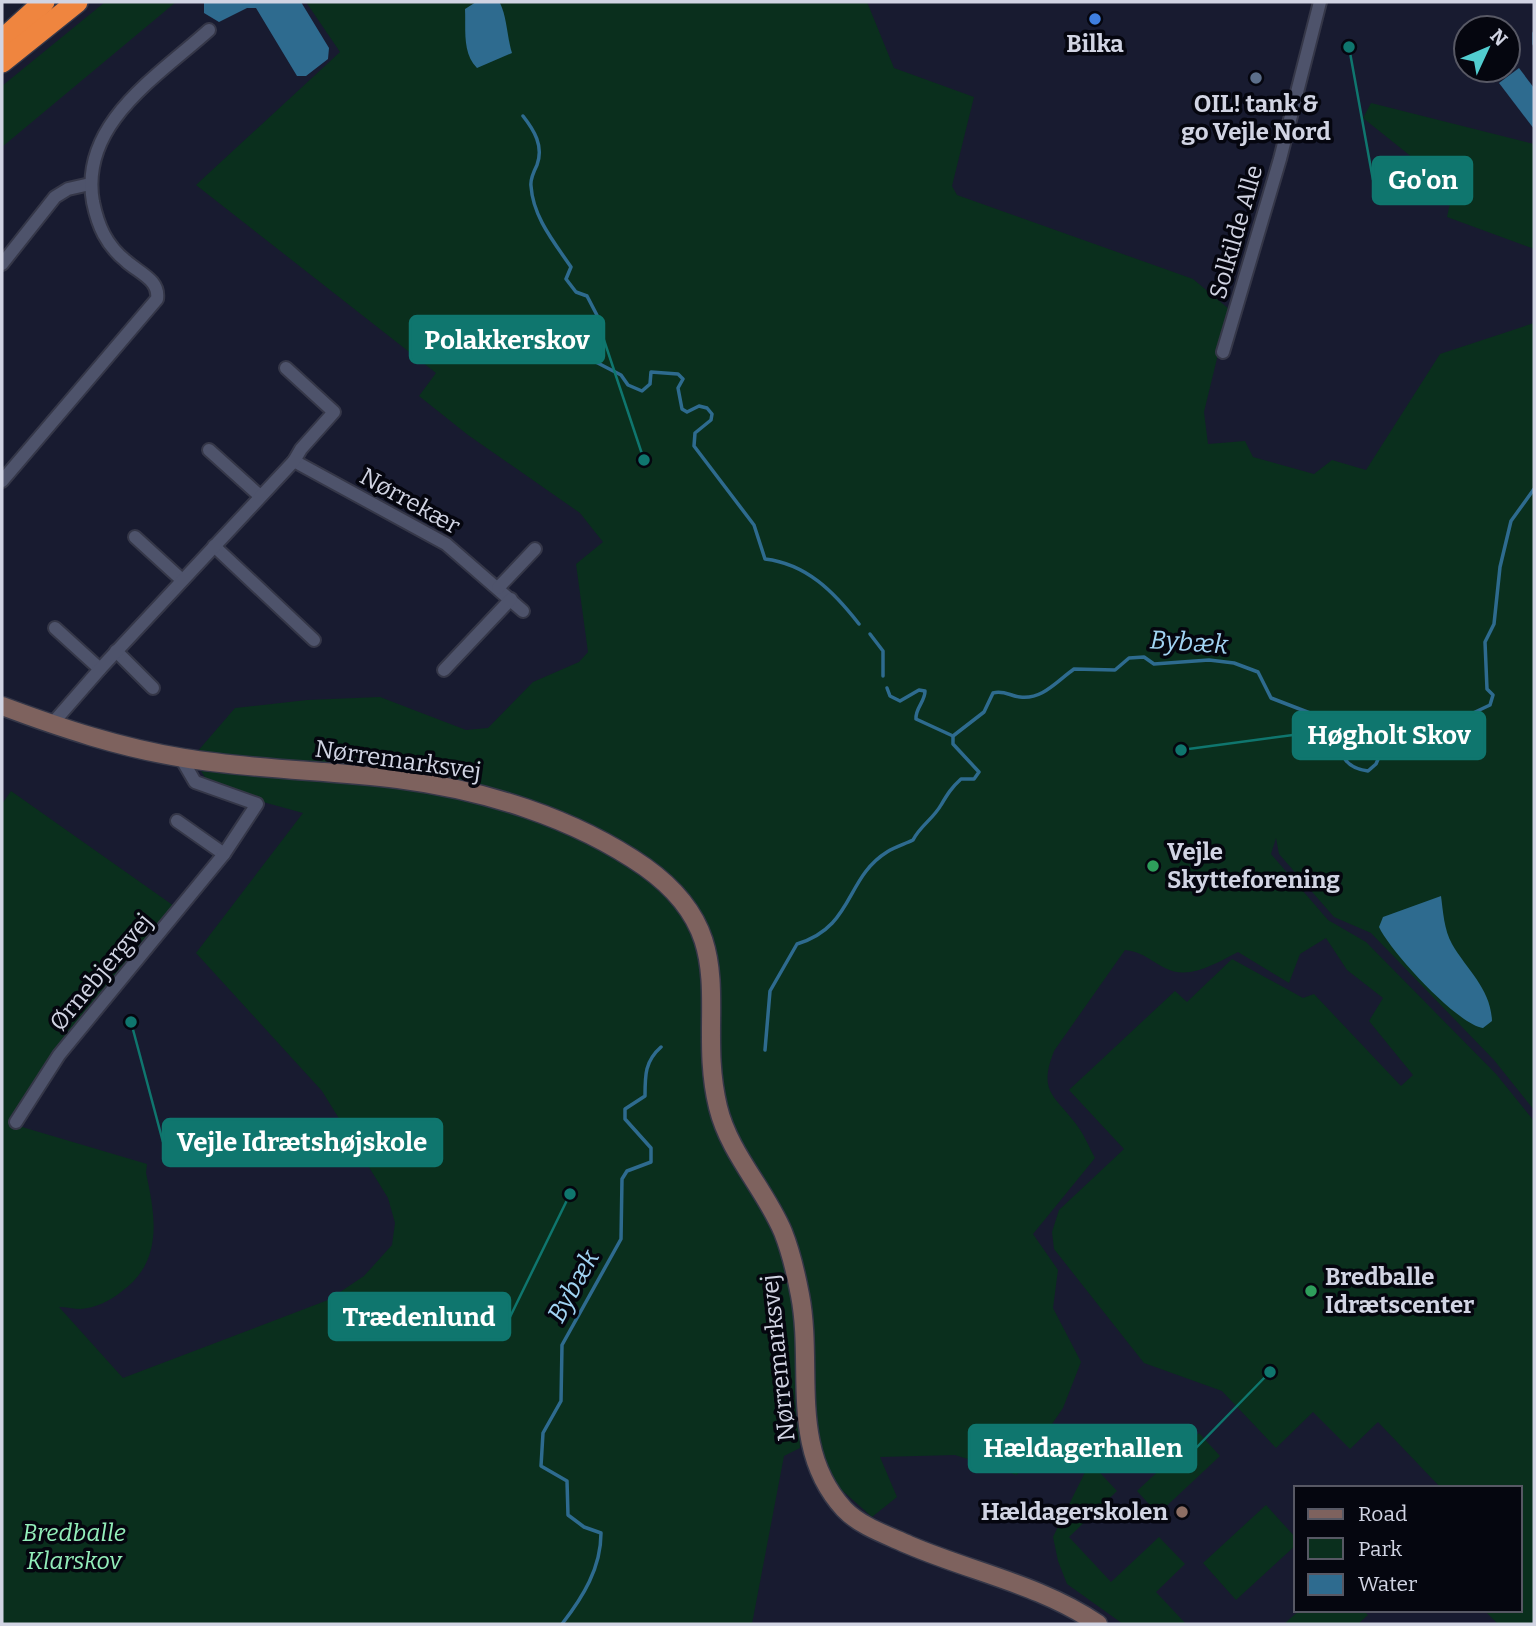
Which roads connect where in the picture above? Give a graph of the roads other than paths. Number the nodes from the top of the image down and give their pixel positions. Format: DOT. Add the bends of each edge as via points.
graph roads {
  1 [pos="44,2"];
  2 [pos="77,2"];
  3 [pos="1321,5"];
  4 [pos="209,30"];
  5 [pos="2,40"];
  6 [pos="2,62"];
  7 [pos="90,184"];
  8 [pos="2,264"];
  9 [pos="1223,352"];
  10 [pos="286,368"];
  11 [pos="209,450"];
  12 [pos="294,461"];
  13 [pos="2,481"];
  14 [pos="260,496"];
  15 [pos="135,537"];
  16 [pos="214,546"];
  17 [pos="535,549"];
  18 [pos="182,580"];
  19 [pos="498,588"];
  20 [pos="511,599"];
  21 [pos="523,611"];
  22 [pos="55,628"];
  23 [pos="314,640"];
  24 [pos="116,651"];
  25 [pos="100,668"];
  26 [pos="444,670"];
  27 [pos="153,688"];
  28 [pos="2,706"];
  29 [pos="52,724"];
  30 [pos="181,758"];
  31 [pos="177,821"];
  32 [pos="224,854"];
  33 [pos="16,1122"];
  34 [pos="1098,1624"];
  1 -- 5 [label="highway"];
  2 -- 6 [label="highway"];
  3 -- 9 [label="street, Solkilde Alle"];
  4 -- 7 [label="street" via="120,110 98,145"];
  7 -- 8 [label="street" via="55,197"];
  7 -- 13 [label="street" via="98,227 124,260 155,283 157,299"];
  10 -- 12 [label="street" via="334,412"];
  11 -- 14 [label="street"];
  12 -- 14 [label="street"];
  12 -- 19 [label="street, Nørrekær" via="446,544"];
  14 -- 16 [label="street"];
  15 -- 18 [label="street"];
  16 -- 18 [label="street"];
  16 -- 23 [label="street"];
  17 -- 19 [label="street"];
  18 -- 24 [label="street"];
  19 -- 20 [label="street, Nørrekær"];
  20 -- 21 [label="street, Nørrekær"];
  20 -- 26 [label="street"];
  22 -- 25 [label="street"];
  24 -- 25 [label="street"];
  24 -- 27 [label="street"];
  25 -- 29 [label="street"];
  28 -- 29 [label="street, Nørremarksvej"];
  29 -- 30 [label="street, Nørremarksvej"];
  30 -- 32 [label="street, Ørnebjergvej" via="188,774 205,788 257,804"];
  30 -- 34 [label="street, Nørremarksvej" via="397,779 486,796 556,819 621,852 665,883 685,903 704,942 719,1109 729,1136 782,1230 794,1264 802,1303 806,1428 825,1483 846,1511 877,1531 941,1559 1031,1588"];
  31 -- 32 [label="street"];
  32 -- 33 [label="street, Ørnebjergvej" via="59,1055"];
}
